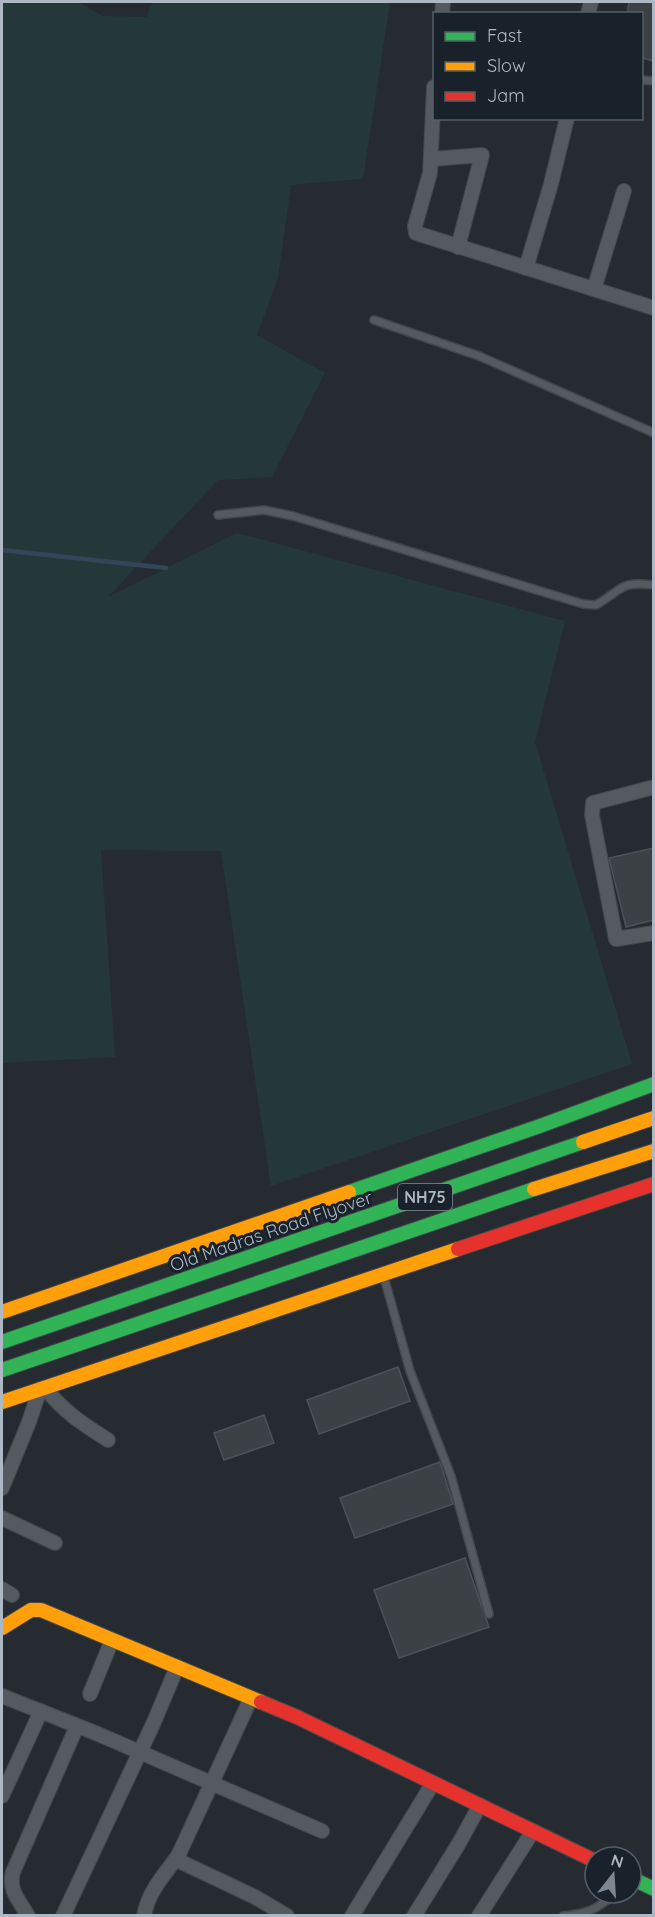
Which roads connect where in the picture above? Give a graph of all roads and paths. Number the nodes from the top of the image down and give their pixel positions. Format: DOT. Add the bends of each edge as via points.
graph roads {
  1 [pos="434,120"];
  2 [pos="567,120"];
  3 [pos="432,159"];
  4 [pos="624,191"];
  5 [pos="458,247"];
  6 [pos="526,268"];
  7 [pos="594,289"];
  8 [pos="654,308"];
  9 [pos="374,320"];
  10 [pos="654,433"];
  11 [pos="218,515"];
  12 [pos="654,585"];
  13 [pos="654,787"];
  14 [pos="654,933"];
  15 [pos="654,1084"];
  16 [pos="654,1118"];
  17 [pos="654,1151"];
  18 [pos="654,1184"];
  19 [pos="383,1274"];
  20 [pos="2,1312"];
  21 [pos="2,1342"];
  22 [pos="2,1370"];
  23 [pos="43,1389"];
  24 [pos="2,1402"];
  25 [pos="108,1440"];
  26 [pos="2,1488"];
  27 [pos="2,1518"];
  28 [pos="55,1543"];
  29 [pos="489,1614"];
  30 [pos="2,1628"];
  31 [pos="112,1640"];
  32 [pos="177,1667"];
  33 [pos="90,1694"];
  34 [pos="2,1696"];
  35 [pos="251,1698"];
  36 [pos="41,1711"];
  37 [pos="77,1726"];
  38 [pos="139,1752"];
  39 [pos="433,1783"];
  40 [pos="211,1784"];
  41 [pos="2,1796"];
  42 [pos="480,1805"];
  43 [pos="533,1831"];
  44 [pos="322,1832"];
  45 [pos="583,1855"];
  46 [pos="178,1856"];
  47 [pos="601,1905"];
  48 [pos="280,1914"];
  49 [pos="28,1916"];
  50 [pos="63,1916"];
  51 [pos="144,1916"];
  52 [pos="352,1916"];
  53 [pos="414,1916"];
  54 [pos="479,1916"];
  55 [pos="563,1916"];
  1 -- 3 [label="street"];
  2 -- 6 [label="street"];
  3 -- 5 [label="street" via="415,230 419,235"];
  3 -- 5 [label="street" via="482,155"];
  4 -- 7 [label="street"];
  5 -- 6 [label="street"];
  6 -- 7 [label="street"];
  7 -- 8 [label="street"];
  9 -- 10 [label="lane" via="479,356"];
  11 -- 12 [label="lane" via="264,510 293,516 583,604 596,605 632,583"];
  13 -- 14 [label="street" via="593,803 592,815 616,939"];
  15 -- 20 [label="main road"];
  16 -- 21 [label="main road, Old Madras Road Flyover / NH75"];
  17 -- 22 [label="main road, NH75" via="457,1214"];
  18 -- 19 [label="main road"];
  19 -- 23 [label="main road"];
  19 -- 29 [label="lane" via="410,1371 451,1476"];
  23 -- 24 [label="main road"];
  23 -- 25 [label="street" via="73,1418"];
  23 -- 26 [label="street"];
  27 -- 28 [label="street"];
  30 -- 31 [label="main road" via="36,1609"];
  31 -- 32 [label="main road"];
  31 -- 33 [label="street"];
  32 -- 35 [label="main road"];
  32 -- 38 [label="street"];
  34 -- 36 [label="street"];
  35 -- 39 [label="main road"];
  35 -- 40 [label="street"];
  36 -- 37 [label="street"];
  36 -- 41 [label="street"];
  37 -- 38 [label="street"];
  37 -- 49 [label="street" via="10,1882"];
  38 -- 40 [label="street"];
  38 -- 50 [label="street"];
  39 -- 42 [label="main road"];
  39 -- 52 [label="street"];
  40 -- 44 [label="street"];
  40 -- 46 [label="street"];
  42 -- 43 [label="main road"];
  42 -- 53 [label="street"];
  43 -- 45 [label="main road"];
  43 -- 54 [label="street"];
  46 -- 48 [label="street" via="182,1862"];
  46 -- 51 [label="street" via="155,1888"];
  47 -- 55 [label="lane" via="585,1914"];
}
